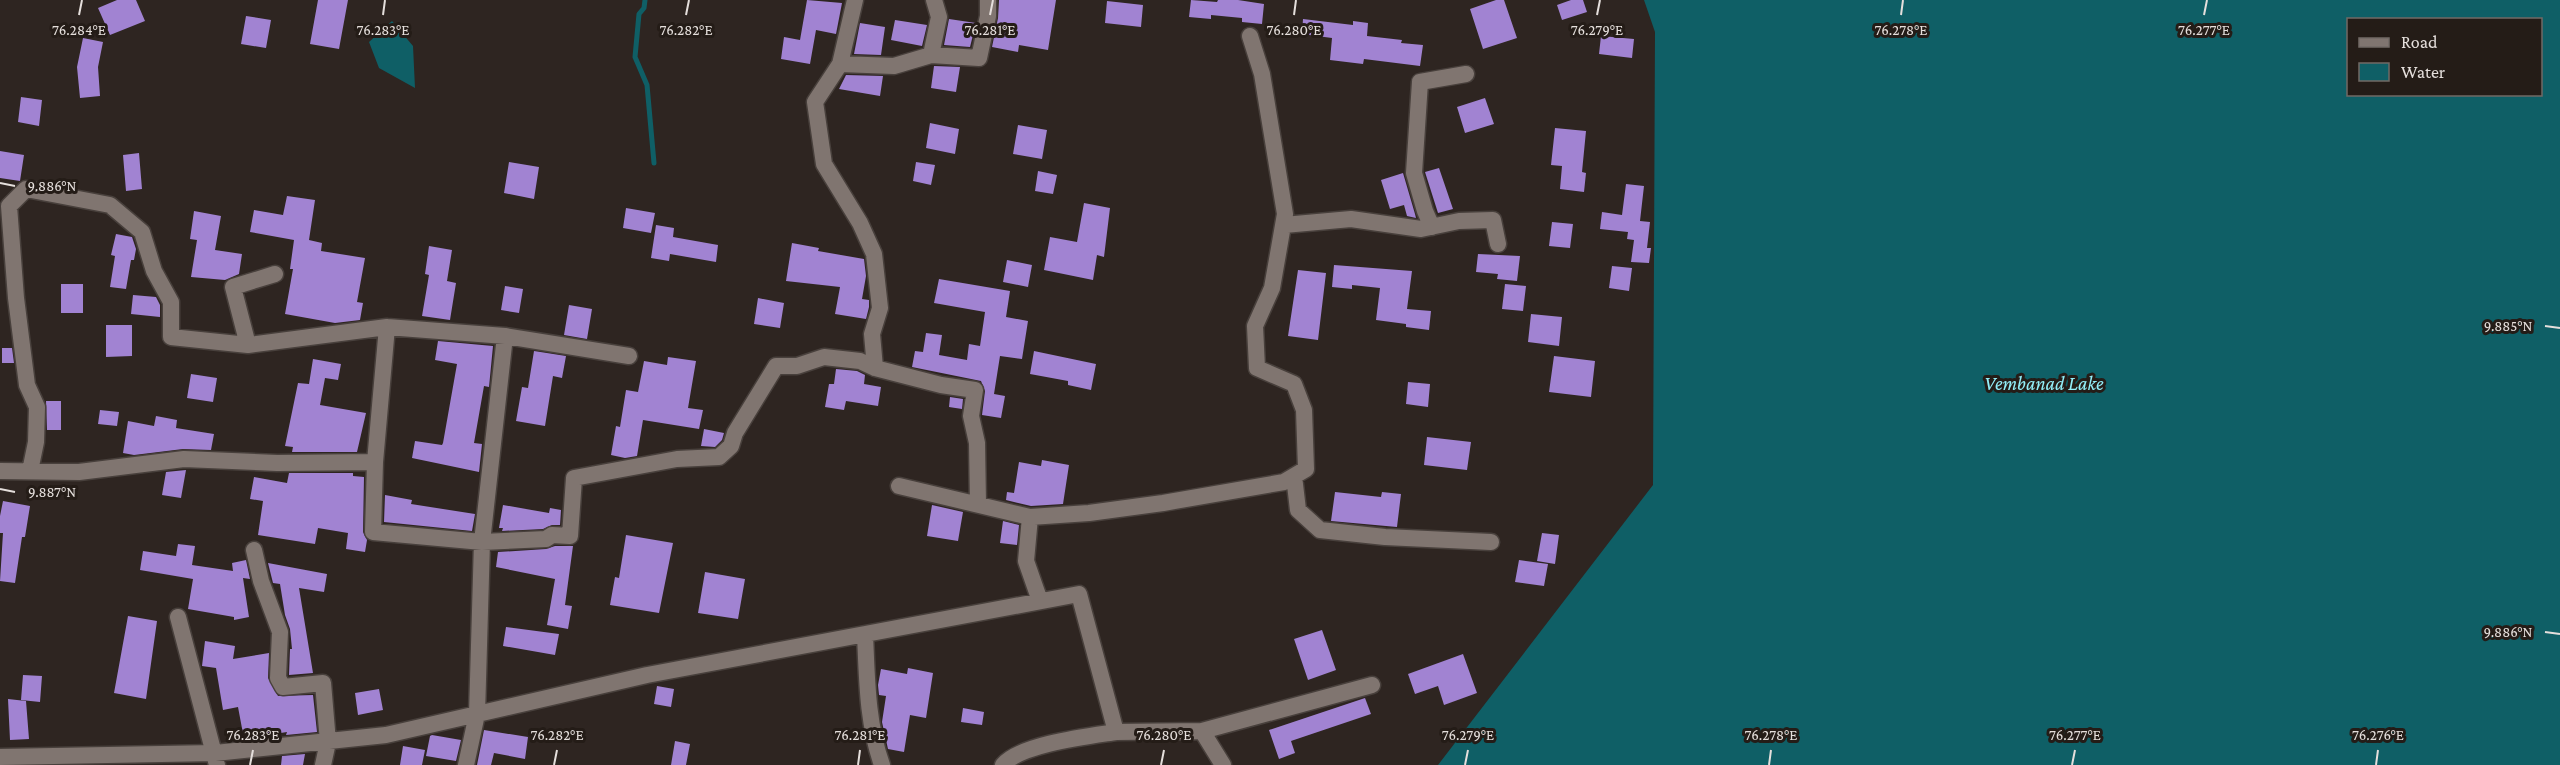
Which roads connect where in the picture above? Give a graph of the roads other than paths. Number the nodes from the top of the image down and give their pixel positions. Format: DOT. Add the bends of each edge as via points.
graph roads {
  1 [pos="855,0"];
  2 [pos="934,0"];
  3 [pos="988,0"];
  4 [pos="1250,36"];
  5 [pos="932,55"];
  6 [pos="840,64"];
  7 [pos="1466,74"];
  8 [pos="4,206"];
  9 [pos="1284,225"];
  10 [pos="1432,227"];
  11 [pos="1498,244"];
  12 [pos="275,274"];
  13 [pos="387,327"];
  14 [pos="505,336"];
  15 [pos="248,345"];
  16 [pos="629,356"];
  17 [pos="875,368"];
  18 [pos="375,462"];
  19 [pos="0,471"];
  20 [pos="30,471"];
  21 [pos="1294,476"];
  22 [pos="899,486"];
  23 [pos="978,504"];
  24 [pos="1030,517"];
  25 [pos="482,542"];
  26 [pos="1491,542"];
  27 [pos="254,550"];
  28 [pos="1040,601"];
  29 [pos="178,617"];
  30 [pos="865,634"];
  31 [pos="1372,685"];
  32 [pos="477,714"];
  33 [pos="1202,731"];
  34 [pos="1116,732"];
  35 [pos="328,742"];
  36 [pos="0,757"];
  37 [pos="216,759"];
  38 [pos="165,760"];
  39 [pos="323,765"];
  40 [pos="466,765"];
  41 [pos="882,765"];
  42 [pos="1003,765"];
  43 [pos="1223,765"];
  1 -- 6 [label="street"];
  2 -- 5 [label="street" via="939,17"];
  3 -- 5 [label="street" via="979,58"];
  4 -- 9 [label="street" via="1263,74 1286,214"];
  5 -- 6 [label="street" via="894,66"];
  6 -- 17 [label="street" via="815,102 824,164 874,254 880,308 872,334"];
  7 -- 10 [label="street" via="1420,82 1413,173"];
  8 -- 15 [label="street" via="27,189 110,205 142,232 154,271 171,302 171,337"];
  8 -- 20 [label="street" via="27,385 38,407"];
  9 -- 10 [label="street" via="1351,219 1421,229"];
  9 -- 21 [label="street" via="1272,288 1255,326 1257,368 1294,384 1304,410 1306,469"];
  10 -- 11 [label="street" via="1493,220"];
  12 -- 15 [label="street" via="233,287"];
  13 -- 14 [label="street"];
  13 -- 15 [label="street"];
  13 -- 18 [label="street"];
  14 -- 16 [label="street"];
  14 -- 25 [label="street"];
  17 -- 23 [label="street" via="975,390 971,416 977,443"];
  17 -- 25 [label="street" via="860,361 824,357 797,366 776,366 731,446 720,457 677,459 574,478 570,536"];
  18 -- 20 [label="street" via="184,459 79,472"];
  18 -- 25 [label="street" via="373,532"];
  19 -- 20 [label="street"];
  21 -- 24 [label="street" via="1284,482 1163,503"];
  21 -- 26 [label="street" via="1298,510 1320,530"];
  22 -- 23 [label="street"];
  23 -- 24 [label="street"];
  24 -- 28 [label="street" via="1026,561"];
  25 -- 32 [label="street"];
  27 -- 35 [label="street" via="280,632 278,678 283,687 323,683"];
  28 -- 30 [label="street"];
  28 -- 34 [label="street" via="1078,594"];
  29 -- 37 [label="street"];
  30 -- 32 [label="street" via="647,675"];
  30 -- 41 [label="street" via="868,703"];
  31 -- 33 [label="street"];
  32 -- 35 [label="street" via="386,735"];
  32 -- 40 [label="street"];
  33 -- 34 [label="street"];
  33 -- 43 [label="street"];
  34 -- 42 [label="street" via="1068,739 1021,753"];
  35 -- 37 [label="street"];
  35 -- 39 [label="street"];
  36 -- 38 [label="street"];
  37 -- 38 [label="street"];
}
